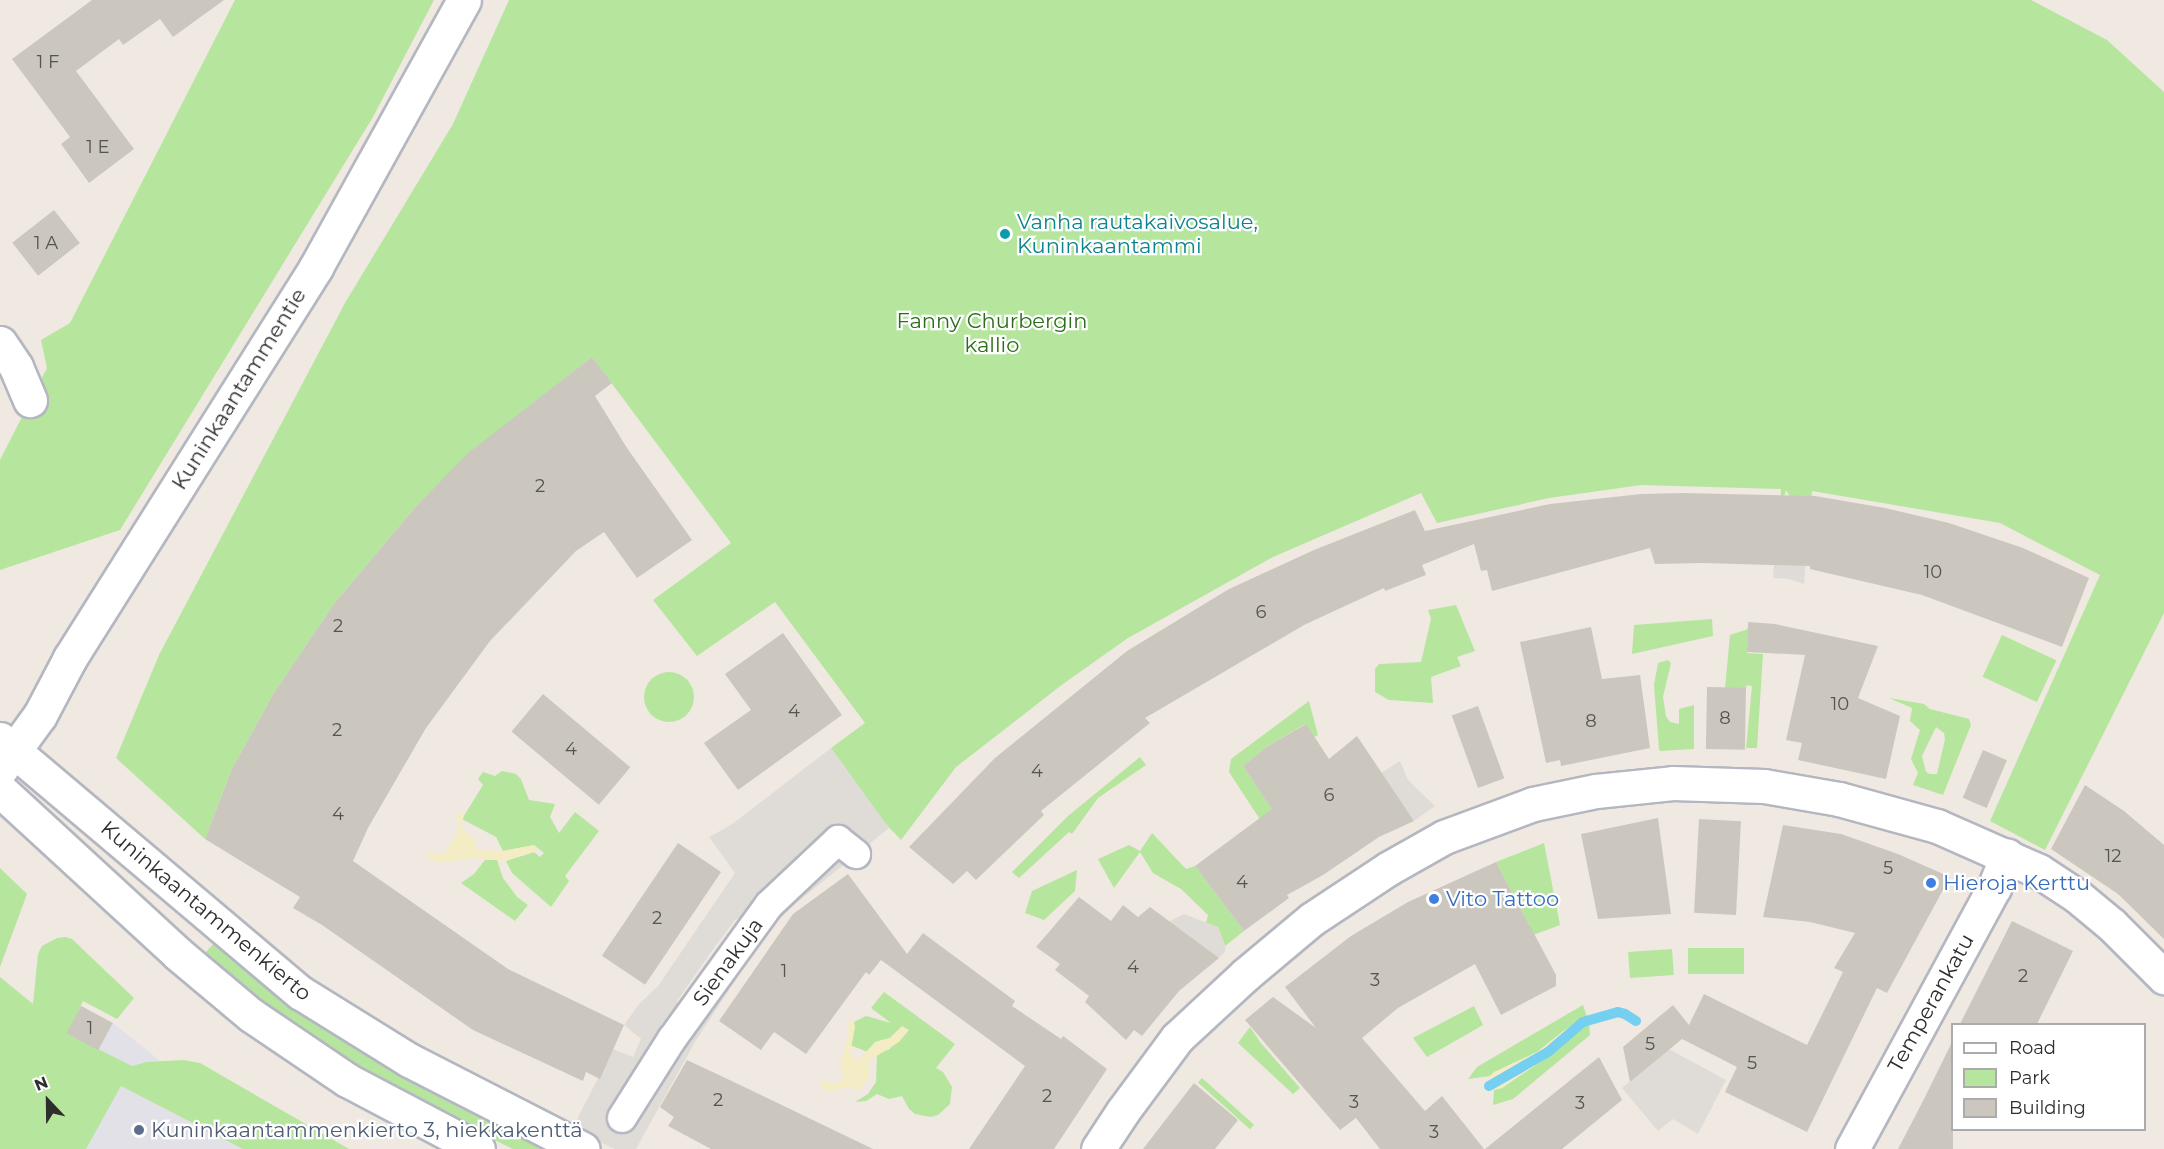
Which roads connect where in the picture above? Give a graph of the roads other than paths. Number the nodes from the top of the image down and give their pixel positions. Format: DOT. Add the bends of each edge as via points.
graph roads {
  1 [pos="464,0"];
  2 [pos="0,343"];
  3 [pos="30,400"];
  4 [pos="5,753"];
  5 [pos="0,790"];
  6 [pos="856,854"];
  7 [pos="2007,856"];
  8 [pos="2164,976"];
  9 [pos="622,1118"];
  10 [pos="478,1149"];
  11 [pos="583,1149"];
  12 [pos="1098,1149"];
  13 [pos="1852,1149"];
  1 -- 4 [label="street, Kuninkaantammentie" via="316,267 75,649 40,715"];
  2 -- 3 [label="street"];
  4 -- 11 [label="street, Kuninkaantammenkierto" via="282,980 409,1060"];
  5 -- 10 [label="street" via="177,953 251,1015 347,1080"];
  6 -- 9 [label="street, Sienakuja" via="838,840 769,905 672,1040"];
  7 -- 8 [label="street" via="2077,896"];
  7 -- 12 [label="street" via="1903,816 1839,799 1764,786 1673,783 1596,791 1533,804 1444,837 1312,919 1177,1038"];
  7 -- 13 [label="street, Temperankatu" via="1994,888"];
}
